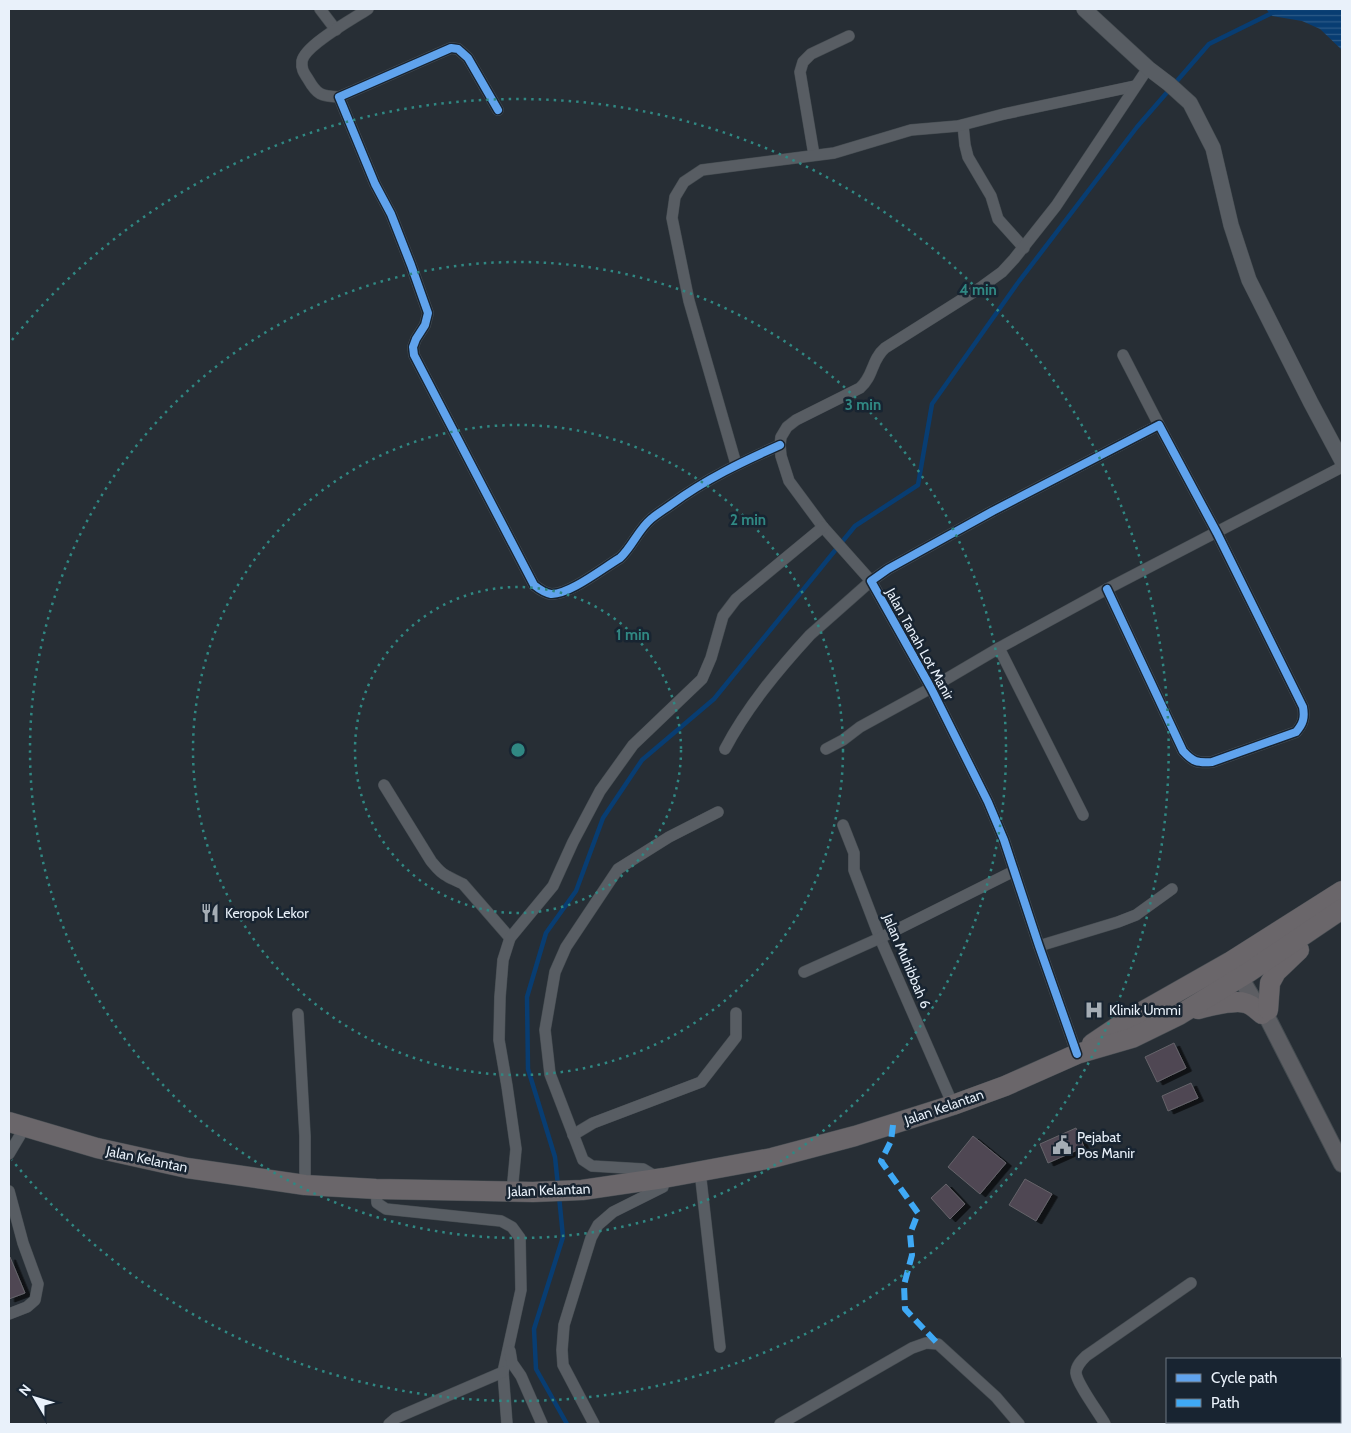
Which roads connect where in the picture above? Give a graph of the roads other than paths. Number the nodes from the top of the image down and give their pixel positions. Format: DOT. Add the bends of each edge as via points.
graph roads {
  1 [pos="320,9"];
  2 [pos="368,9"];
  3 [pos="1084,9"];
  4 [pos="336,30"];
  5 [pos="849,36"];
  6 [pos="1151,70"];
  7 [pos="1135,86"];
  8 [pos="339,97"];
  9 [pos="498,110"];
  10 [pos="963,125"];
  11 [pos="814,155"];
  12 [pos="1024,248"];
  13 [pos="1123,355"];
  14 [pos="1159,425"];
  15 [pos="1338,443"];
  16 [pos="780,450"];
  17 [pos="1342,461"];
  18 [pos="736,464"];
  19 [pos="1342,467"];
  20 [pos="827,532"];
  21 [pos="1217,533"];
  22 [pos="871,581"];
  23 [pos="1108,589"];
  24 [pos="999,648"];
  25 [pos="931,688"];
  26 [pos="725,749"];
  27 [pos="826,749"];
  28 [pos="384,786"];
  29 [pos="718,812"];
  30 [pos="1083,815"];
  31 [pos="843,825"];
  32 [pos="1014,872"];
  33 [pos="1172,889"];
  34 [pos="1342,891"];
  35 [pos="1342,911"];
  36 [pos="510,938"];
  37 [pos="880,938"];
  38 [pos="1039,946"];
  39 [pos="1240,967"];
  40 [pos="804,972"];
  41 [pos="736,1013"];
  42 [pos="298,1014"];
  43 [pos="1266,1014"];
  44 [pos="1179,1015"];
  45 [pos="1077,1054"];
  46 [pos="953,1105"];
  47 [pos="17,1124"];
  48 [pos="573,1135"];
  49 [pos="9,1154"];
  50 [pos="1341,1160"];
  51 [pos="700,1171"];
  52 [pos="662,1178"];
  53 [pos="305,1185"];
  54 [pos="376,1189"];
  55 [pos="9,1191"];
  56 [pos="512,1192"];
  57 [pos="1191,1283"];
  58 [pos="9,1314"];
  59 [pos="509,1347"];
  60 [pos="720,1347"];
  61 [pos="503,1372"];
  62 [pos="389,1424"];
  63 [pos="507,1424"];
  64 [pos="542,1424"];
  65 [pos="594,1424"];
  66 [pos="780,1424"];
  67 [pos="1019,1424"];
  68 [pos="1106,1424"];
  1 -- 4 [label="street"];
  2 -- 4 [label="street"];
  3 -- 6 [label="street"];
  4 -- 8 [label="street" via="306,52 302,70 318,94"];
  5 -- 11 [label="street" via="811,54 803,62 800,72"];
  6 -- 7 [label="street"];
  6 -- 15 [label="street" via="1190,103 1213,148 1231,225 1249,280"];
  7 -- 10 [label="street"];
  7 -- 12 [label="street" via="1056,206"];
  8 -- 9 [label="street" via="451,48 458,49 468,58"];
  8 -- 18 [label="street" via="391,214 428,313 413,347 414,355 534,585 551,594 568,591 626,552 650,520 695,487"];
  10 -- 11 [label="street" via="911,130 834,153"];
  10 -- 12 [label="street" via="968,158 991,196 998,219"];
  11 -- 18 [label="street" via="702,170 684,182 675,197 672,218 689,301"];
  12 -- 16 [label="street" via="1002,272 980,288 878,353 866,382 860,388 796,420 781,437"];
  13 -- 14 [label="street"];
  14 -- 21 [label="street"];
  14 -- 22 [label="street, Jalan Tanah Lot Manir" via="993,511"];
  15 -- 17 [label="street"];
  16 -- 18 [label="street"];
  16 -- 20 [label="street" via="790,481"];
  19 -- 21 [label="street"];
  20 -- 22 [label="street"];
  20 -- 36 [label="street" via="736,599 723,616 702,679 633,745 600,791 553,886"];
  21 -- 23 [label="street"];
  21 -- 23 [label="street" via="1303,707 1302,724 1296,732 1212,762 1192,760 1183,751"];
  22 -- 25 [label="street, Jalan Tanah Lot Manir"];
  22 -- 26 [label="street" via="801,645 759,694"];
  23 -- 24 [label="street"];
  24 -- 25 [label="street"];
  24 -- 30 [label="street"];
  25 -- 27 [label="street"];
  25 -- 32 [label="street, Jalan Tanah Lot Manir" via="988,802"];
  28 -- 36 [label="street" via="438,870 462,884"];
  29 -- 48 [label="street" via="669,837 618,869 566,947 555,972 545,1030 550,1074"];
  31 -- 37 [label="street, Jalan Muhibbah 6" via="854,853 854,870"];
  32 -- 37 [label="street"];
  32 -- 38 [label="street, Jalan Tanah Lot Manir"];
  33 -- 38 [label="street" via="1136,915"];
  34 -- 39 [label="highway, Jalan Kelantan"];
  35 -- 39 [label="highway, Jalan Kelantan"];
  35 -- 43 [label="highway" via="1276,972 1270,983"];
  36 -- 56 [label="street" via="503,960 499,1040 516,1149"];
  37 -- 40 [label="street"];
  37 -- 46 [label="street, Jalan Muhibbah 6"];
  38 -- 45 [label="street, Jalan Tanah Lot Manir"];
  39 -- 43 [label="main road"];
  39 -- 44 [label="highway, Jalan Kelantan"];
  39 -- 45 [label="highway, Jalan Kelantan" via="1126,1021"];
  41 -- 48 [label="street" via="736,1037 701,1082 593,1123"];
  42 -- 53 [label="street"];
  43 -- 44 [label="highway" via="1246,1003 1237,1002 1212,1005"];
  43 -- 50 [label="main road"];
  44 -- 45 [label="highway, Jalan Kelantan" via="1132,1038"];
  45 -- 46 [label="highway, Jalan Kelantan"];
  46 -- 51 [label="highway, Jalan Kelantan" via="772,1158"];
  47 -- 49 [label="street"];
  47 -- 53 [label="highway, Jalan Kelantan" via="98,1148 187,1168"];
  48 -- 52 [label="street" via="583,1160 592,1166 643,1169"];
  51 -- 52 [label="highway, Jalan Kelantan"];
  51 -- 60 [label="street"];
  52 -- 56 [label="highway, Jalan Kelantan" via="582,1190"];
  52 -- 65 [label="street" via="663,1187 613,1212 598,1224 564,1325 563,1365"];
  53 -- 54 [label="highway, Jalan Kelantan"];
  54 -- 56 [label="highway, Jalan Kelantan"];
  54 -- 59 [label="street" via="377,1202 386,1209 501,1221 512,1227 520,1238 521,1290"];
  55 -- 58 [label="street" via="38,1284 35,1300 28,1307"];
  57 -- 68 [label="street" via="1079,1362 1078,1380"];
  59 -- 61 [label="street"];
  59 -- 64 [label="street" via="512,1363"];
  61 -- 62 [label="street" via="396,1418"];
  61 -- 63 [label="street"];
  66 -- 67 [label="street" via="926,1343 938,1344 996,1397"];
}
